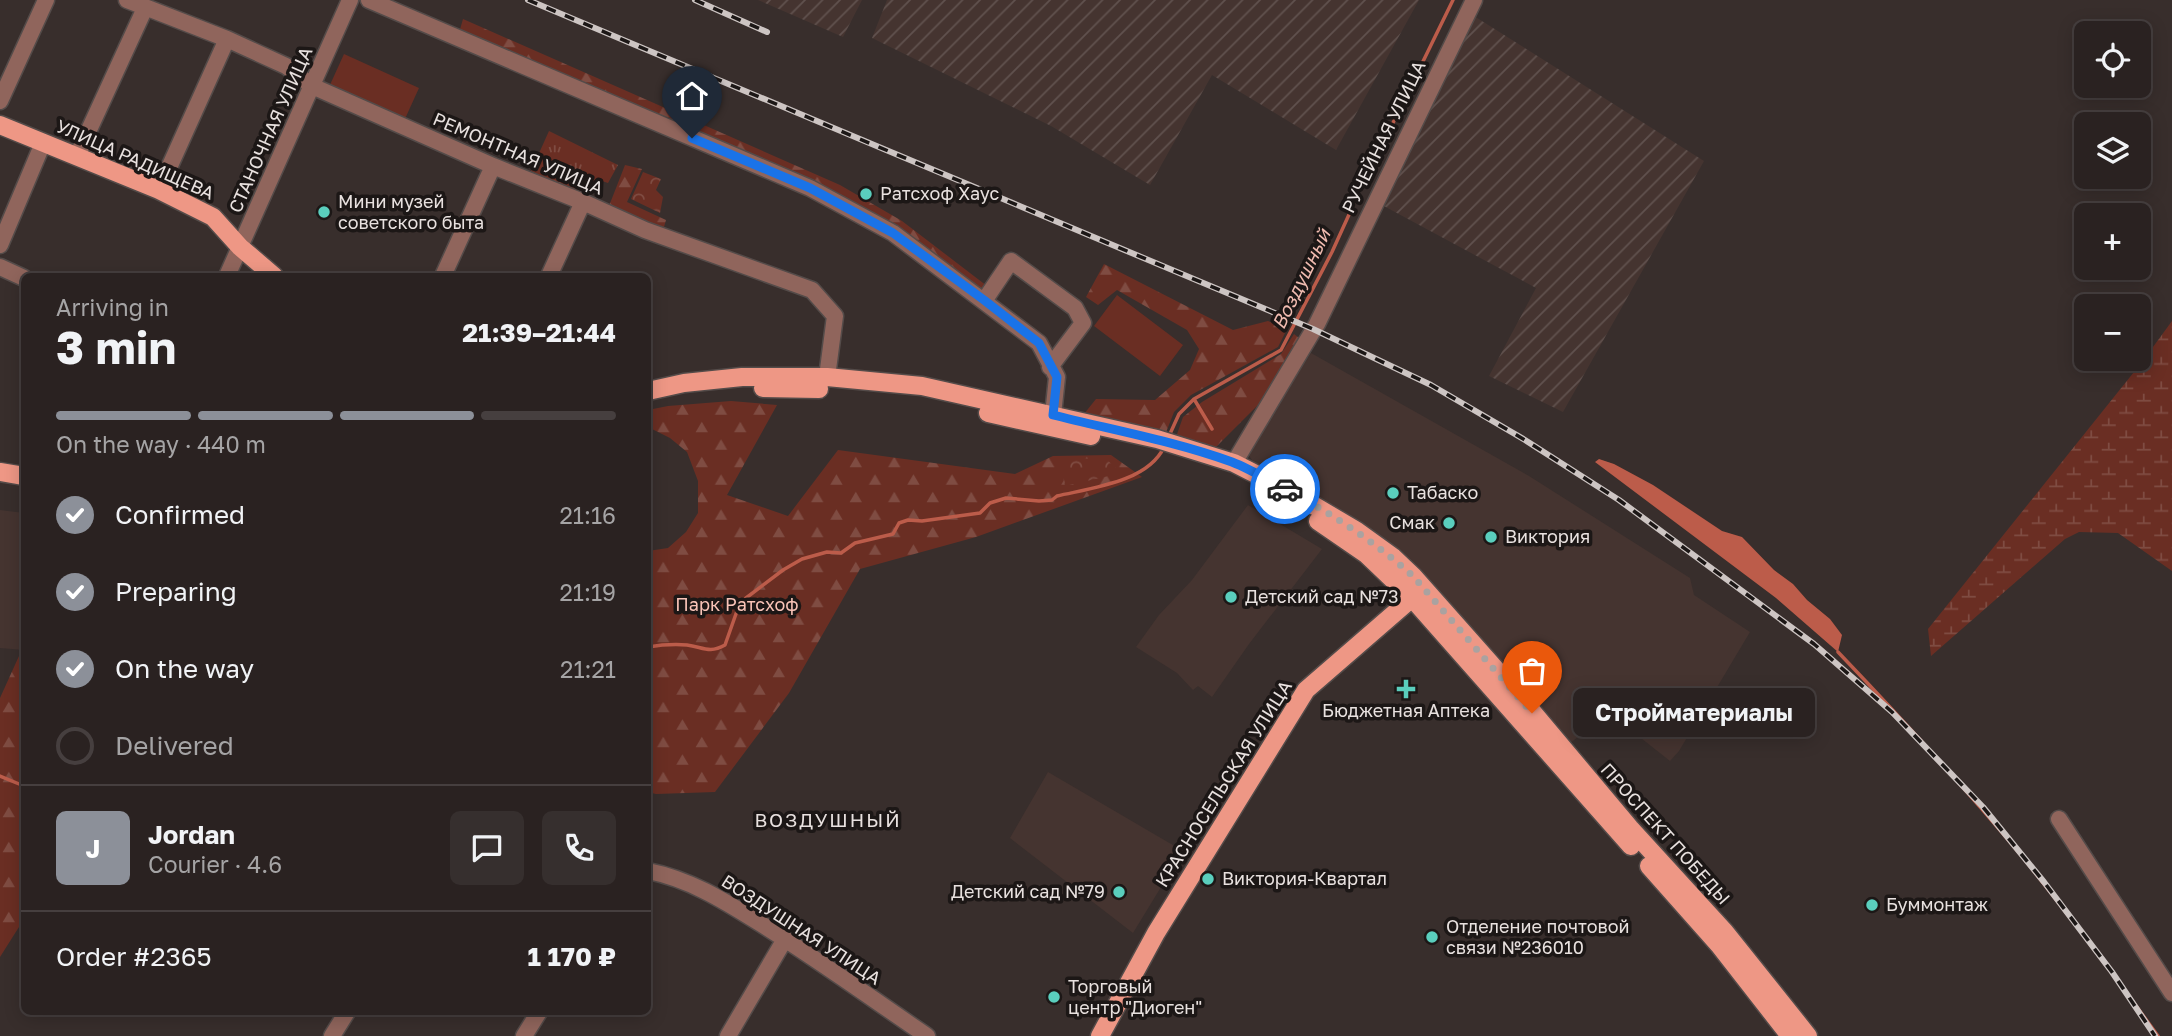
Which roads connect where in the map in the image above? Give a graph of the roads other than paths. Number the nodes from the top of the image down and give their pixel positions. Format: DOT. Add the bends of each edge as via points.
graph roads {
  1 [pos="46,0"];
  2 [pos="127,0"];
  3 [pos="350,0"];
  4 [pos="369,0"];
  5 [pos="1474,0"];
  6 [pos="145,8"];
  7 [pos="227,39"];
  8 [pos="312,86"];
  9 [pos="0,101"];
  10 [pos="0,125"];
  11 [pos="43,143"];
  12 [pos="77,156"];
  13 [pos="493,166"];
  14 [pos="159,190"];
  15 [pos="583,202"];
  16 [pos="0,245"];
  17 [pos="240,247"];
  18 [pos="0,267"];
  19 [pos="228,273"];
  20 [pos="270,273"];
  21 [pos="444,273"];
  22 [pos="550,273"];
  23 [pos="21,277"];
  24 [pos="984,300"];
  25 [pos="1050,367"];
  26 [pos="827,377"];
  27 [pos="651,390"];
  28 [pos="651,402"];
  29 [pos="1052,421"];
  30 [pos="1229,468"];
  31 [pos="0,472"];
  32 [pos="21,475"];
  33 [pos="1418,593"];
  34 [pos="2059,819"];
  35 [pos="651,872"];
  36 [pos="785,939"];
  37 [pos="2172,992"];
  38 [pos="345,1015"];
  39 [pos="537,1015"];
  40 [pos="916,1033"];
  41 [pos="332,1036"];
  42 [pos="524,1036"];
  43 [pos="728,1036"];
  44 [pos="1100,1036"];
  45 [pos="1790,1036"];
  46 [pos="1808,1036"];
  1 -- 9 [label="street"];
  2 -- 6 [label="street, РЕМОНТНАЯ УЛИЦА"];
  3 -- 8 [label="street, СТАНОЧНАЯ УЛИЦА"];
  4 -- 24 [label="street" via="810,188 893,233"];
  5 -- 30 [label="street, РУЧЕЙНАЯ УЛИЦА" via="1317,324"];
  6 -- 7 [label="street, РЕМОНТНАЯ УЛИЦА"];
  6 -- 12 [label="street"];
  7 -- 8 [label="street, РЕМОНТНАЯ УЛИЦА" via="286,66"];
  7 -- 14 [label="street"];
  8 -- 13 [label="street, РЕМОНТНАЯ УЛИЦА"];
  8 -- 17 [label="street, СТАНОЧНАЯ УЛИЦА"];
  10 -- 11 [label="main road, УЛИЦА РАДИЩЕВА"];
  11 -- 12 [label="main road, УЛИЦА РАДИЩЕВА"];
  11 -- 16 [label="street"];
  12 -- 14 [label="main road, УЛИЦА РАДИЩЕВА"];
  13 -- 15 [label="street, РЕМОНТНАЯ УЛИЦА"];
  13 -- 21 [label="street"];
  14 -- 17 [label="main road, УЛИЦА РАДИЩЕВА" via="213,217"];
  15 -- 22 [label="street"];
  15 -- 26 [label="street, РЕМОНТНАЯ УЛИЦА" via="645,230 812,290 835,316"];
  17 -- 19 [label="street, СТАНОЧНАЯ УЛИЦА"];
  17 -- 20 [label="main road, УЛИЦА РАДИЩЕВА"];
  18 -- 23 [label="street"];
  24 -- 25 [label="street" via="1039,343"];
  24 -- 25 [label="street" via="1011,261 1075,308 1083,323"];
  25 -- 29 [label="street" via="1057,377"];
  26 -- 27 [label="main road, ПРОСПЕКТ ПОБЕДЫ" via="742,377"];
  26 -- 29 [label="main road, ПРОСПЕКТ ПОБЕДЫ" via="922,386"];
  28 -- 29 [label="main road, ПРОСПЕКТ ПОБЕДЫ" via="735,388 827,389 920,397"];
  29 -- 30 [label="main road, ПРОСПЕКТ ПОБЕДЫ" via="1164,447"];
  30 -- 33 [label="main road, ПРОСПЕКТ ПОБЕДЫ" via="1291,492 1357,531 1393,557"];
  31 -- 32 [label="main road"];
  33 -- 44 [label="main road, КРАСНОСЕЛЬСКАЯ УЛИЦА" via="1306,690 1156,933"];
  33 -- 45 [label="main road, ПРОСПЕКТ ПОБЕДЫ" via="1719,945"];
  33 -- 46 [label="main road, ПРОСПЕКТ ПОБЕДЫ" via="1725,932"];
  34 -- 37 [label="street"];
  35 -- 36 [label="street, ВОЗДУШНАЯ УЛИЦА" via="710,892"];
  36 -- 40 [label="street, ВОЗДУШНАЯ УЛИЦА"];
  36 -- 43 [label="street"];
  38 -- 41 [label="street"];
  39 -- 42 [label="street"];
}
